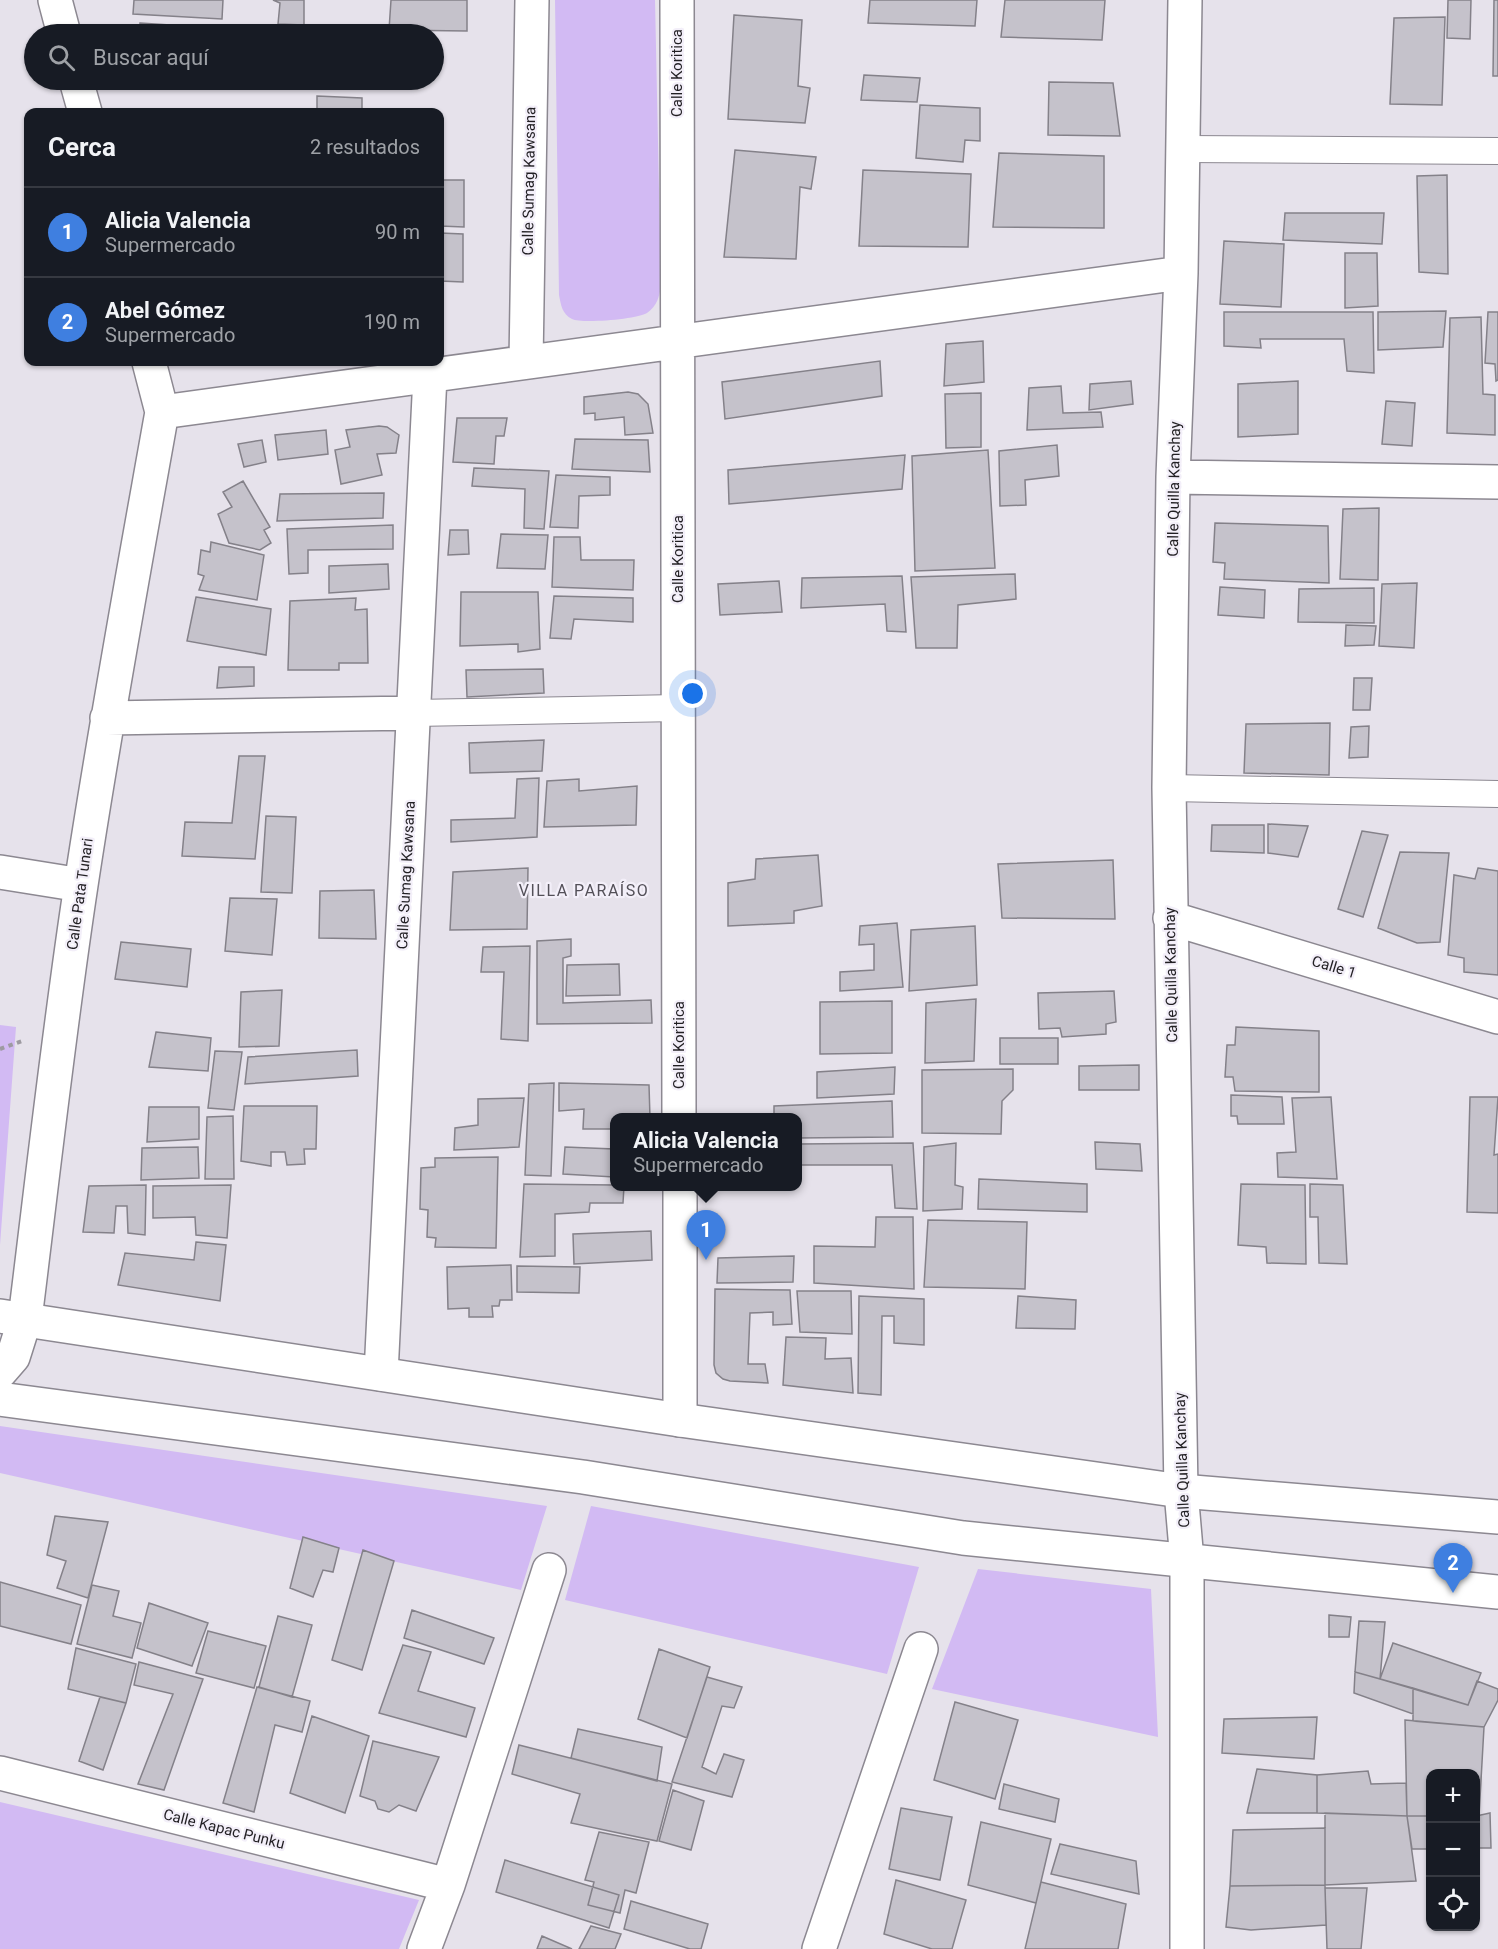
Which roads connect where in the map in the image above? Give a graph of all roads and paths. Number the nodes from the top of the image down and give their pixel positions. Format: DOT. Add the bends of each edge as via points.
graph roads {
  1 [pos="56,0"];
  2 [pos="532,0"];
  3 [pos="677,0"];
  4 [pos="1185,0"];
  5 [pos="62,24"];
  6 [pos="79,90"];
  7 [pos="84,108"];
  8 [pos="1183,149"];
  9 [pos="1498,152"];
  10 [pos="1181,273"];
  11 [pos="678,342"];
  12 [pos="526,362"];
  13 [pos="150,366"];
  14 [pos="430,376"];
  15 [pos="162,412"];
  16 [pos="1173,477"];
  17 [pos="1498,482"];
  18 [pos="678,708"];
  19 [pos="414,713"];
  20 [pos="107,718"];
  21 [pos="1169,788"];
  22 [pos="1498,794"];
  23 [pos="0,872"];
  24 [pos="81,885"];
  25 [pos="1170,918"];
  26 [pos="1498,1017"];
  27 [pos="679,1113"];
  28 [pos="680,1191"];
  29 [pos="13,1318"];
  30 [pos="0,1372"];
  31 [pos="381,1374"];
  32 [pos="0,1400"];
  33 [pos="680,1420"];
  34 [pos="1182,1491"];
  35 [pos="1498,1517"];
  36 [pos="1187,1561"];
  37 [pos="549,1570"];
  38 [pos="1498,1592"];
  39 [pos="921,1649"];
  40 [pos="0,1773"];
  41 [pos="447,1885"];
  42 [pos="424,1949"];
  43 [pos="819,1949"];
  44 [pos="1187,1949"];
  1 -- 5 [label="street"];
  2 -- 12 [label="street, Calle Sumag Kawsana"];
  3 -- 11 [label="street, Calle Koritica"];
  4 -- 8 [label="street, Calle Quilla Kanchay"];
  6 -- 7 [label="street"];
  8 -- 9 [label="lane"];
  8 -- 10 [label="street, Calle Quilla Kanchay"];
  10 -- 11 [label="street"];
  10 -- 16 [label="street, Calle Quilla Kanchay"];
  11 -- 12 [label="street"];
  11 -- 18 [label="street, Calle Koritica"];
  12 -- 14 [label="street"];
  13 -- 15 [label="street"];
  14 -- 15 [label="street"];
  14 -- 19 [label="street, Calle Sumag Kawsana"];
  15 -- 20 [label="street, Calle Pata Tunari"];
  16 -- 17 [label="street"];
  16 -- 21 [label="street, Calle Quilla Kanchay"];
  18 -- 19 [label="lane"];
  18 -- 27 [label="street, Calle Koritica"];
  19 -- 20 [label="street"];
  19 -- 31 [label="street, Calle Sumag Kawsana"];
  20 -- 24 [label="street, Calle Pata Tunari"];
  21 -- 22 [label="lane"];
  21 -- 25 [label="street, Calle Quilla Kanchay"];
  23 -- 24 [label="street"];
  24 -- 29 [label="street, Calle Pata Tunari"];
  25 -- 26 [label="street, Calle 1"];
  25 -- 34 [label="street, Calle Quilla Kanchay"];
  28 -- 33 [label="street"];
  29 -- 30 [label="street, Calle Pata Tunari" via="13,1357"];
  29 -- 31 [label="street"];
  31 -- 33 [label="street"];
  32 -- 36 [label="street" via="583,1477 963,1538"];
  33 -- 34 [label="street"];
  34 -- 35 [label="street"];
  34 -- 36 [label="street, Calle Quilla Kanchay"];
  36 -- 38 [label="street"];
  36 -- 44 [label="street, Calle Quilla Kanchay"];
  37 -- 41 [label="street"];
  39 -- 43 [label="street"];
  40 -- 41 [label="street, Calle Kapac Punku"];
  41 -- 42 [label="street"];
}
